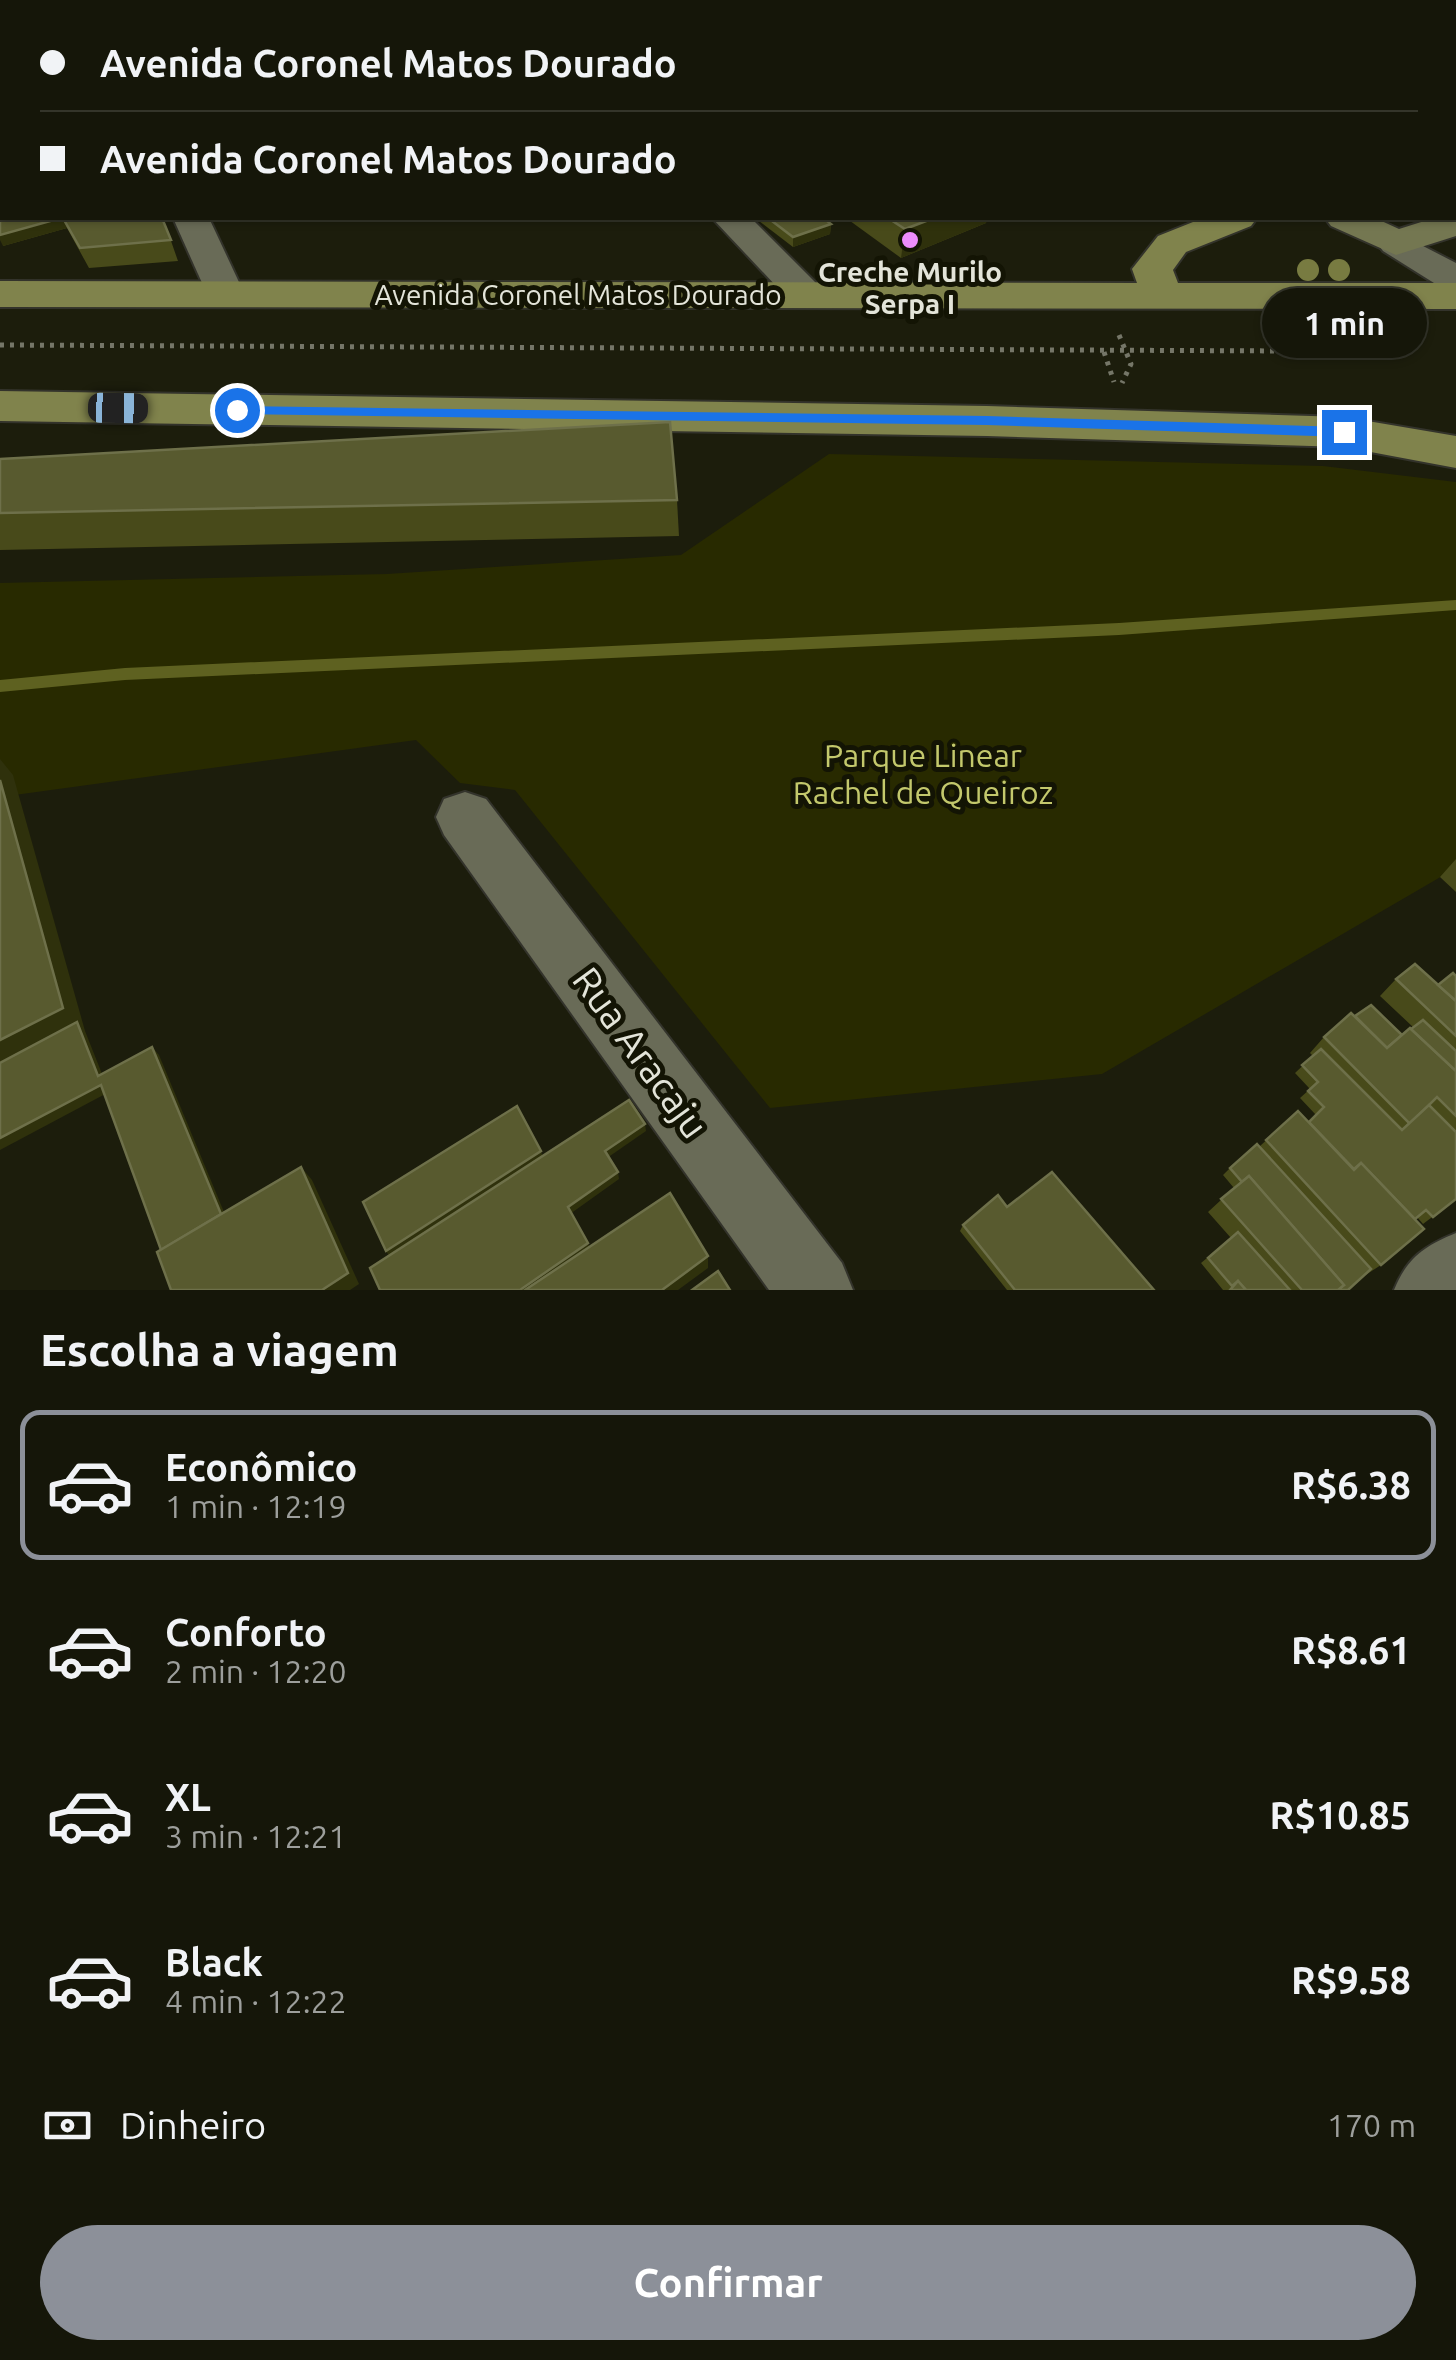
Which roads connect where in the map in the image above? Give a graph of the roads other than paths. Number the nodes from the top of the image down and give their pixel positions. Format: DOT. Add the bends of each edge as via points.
graph roads {
  1 [pos="191,220"];
  2 [pos="732,220"];
  3 [pos="1231,220"];
  4 [pos="1349,220"];
  5 [pos="1456,223"];
  6 [pos="1396,244"];
  7 [pos="1456,280"];
  8 [pos="0,294"];
  9 [pos="225,295"];
  10 [pos="1162,295"];
  11 [pos="807,296"];
  12 [pos="1456,296"];
  13 [pos="0,406"];
  14 [pos="1456,452"];
  15 [pos="465,816"];
  16 [pos="1456,1270"];
  17 [pos="815,1290"];
  18 [pos="1432,1290"];
  1 -- 9 [label="street"];
  2 -- 11 [label="street"];
  3 -- 10 [label="main road" via="1172,244 1152,269"];
  4 -- 6 [label="main road"];
  5 -- 6 [label="main road"];
  6 -- 7 [label="street"];
  8 -- 9 [label="main road, Avenida Coronel Matos Dourado"];
  9 -- 11 [label="main road, Avenida Coronel Matos Dourado"];
  10 -- 11 [label="main road, Avenida Coronel Matos Dourado"];
  10 -- 12 [label="main road, Avenida Coronel Matos Dourado"];
  13 -- 14 [label="main road" via="987,420 1344,432"];
  15 -- 17 [label="street, Rua Aracaju"];
  16 -- 18 [label="street"];
}
